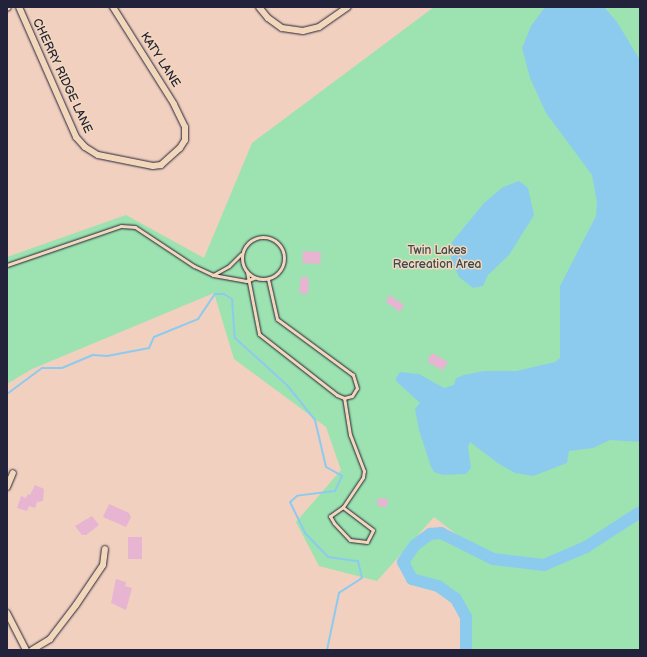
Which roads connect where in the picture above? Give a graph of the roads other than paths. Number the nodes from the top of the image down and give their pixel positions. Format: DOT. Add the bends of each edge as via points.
graph roads {
  1 [pos="18,7"];
  2 [pos="113,7"];
  3 [pos="259,7"];
  4 [pos="348,7"];
  5 [pos="185,127"];
  6 [pos="242,252"];
  7 [pos="7,265"];
  8 [pos="247,272"];
  9 [pos="213,275"];
  10 [pos="254,278"];
  11 [pos="268,279"];
  12 [pos="246,281"];
  13 [pos="344,398"];
  14 [pos="13,473"];
  15 [pos="7,487"];
  16 [pos="343,508"];
  17 [pos="105,549"];
  18 [pos="7,613"];
  19 [pos="26,650"];
  20 [pos="32,650"];
  1 -- 5 [label="street, CHERRY RIDGE LANE" via="76,137 85,147 98,155 153,166 161,164 180,148 184,140"];
  2 -- 5 [label="street, KATY LANE" via="174,104"];
  3 -- 4 [label="street" via="268,18 282,28 303,31 319,27"];
  6 -- 8 [label="lane" via="241,259"];
  6 -- 9 [label="lane" via="233,263"];
  6 -- 11 [label="lane" via="250,241 263,237 275,241 280,246 283,265"];
  7 -- 9 [label="lane" via="121,226 135,227 194,266"];
  8 -- 10 [label="lane"];
  8 -- 12 [label="lane"];
  9 -- 12 [label="lane"];
  10 -- 11 [label="lane"];
  10 -- 12 [label="lane"];
  11 -- 13 [label="lane" via="277,319 356,380 355,393"];
  12 -- 13 [label="lane" via="258,334"];
  13 -- 16 [label="lane" via="350,435 364,471 363,477"];
  14 -- 15 [label="street"];
  16 -- 16 [label="lane" via="330,516 334,523 350,540 367,542 372,530"];
  17 -- 20 [label="street" via="103,565 76,605 50,639"];
  18 -- 19 [label="street"];
}
